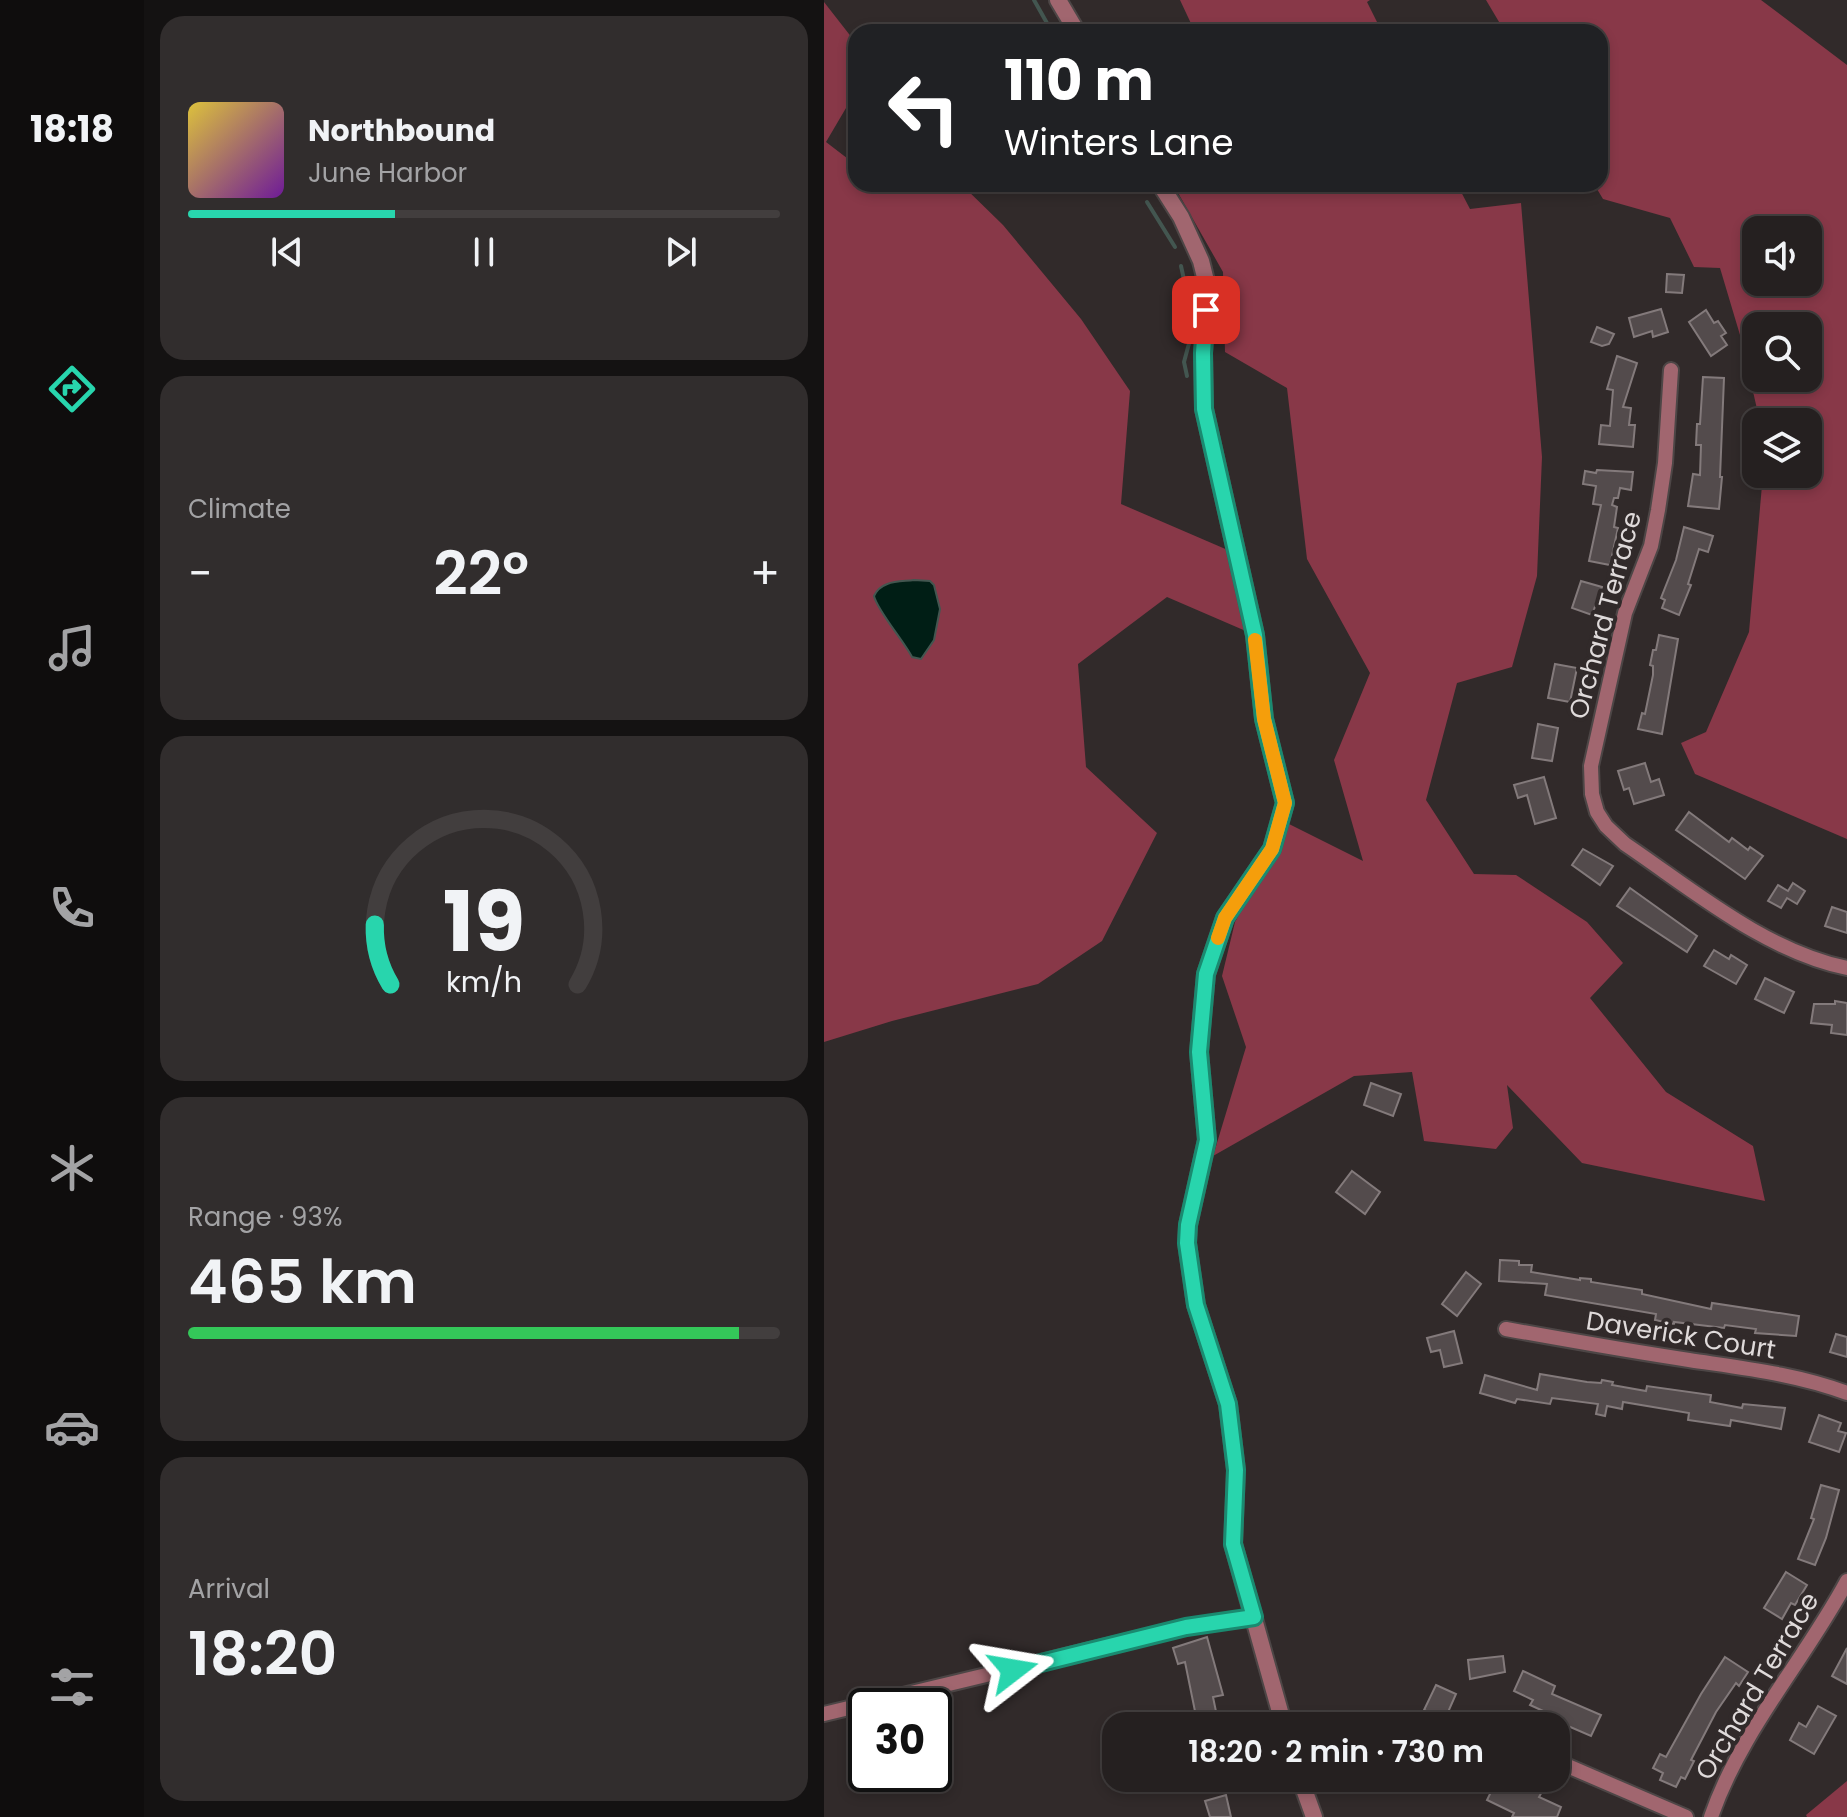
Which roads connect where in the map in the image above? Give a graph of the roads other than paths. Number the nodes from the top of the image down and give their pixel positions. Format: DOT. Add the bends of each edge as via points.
graph roads {
  1 [pos="1058,0"];
  2 [pos="1072,24"];
  3 [pos="1165,192"];
  4 [pos="1671,370"];
  5 [pos="1847,968"];
  6 [pos="1506,1329"];
  7 [pos="1847,1393"];
  8 [pos="1847,1581"];
  9 [pos="1254,1617"];
  10 [pos="1280,1712"];
  11 [pos="824,1714"];
  12 [pos="1570,1767"];
  13 [pos="1305,1792"];
  14 [pos="1314,1817"];
  15 [pos="1686,1817"];
  16 [pos="1711,1817"];
  1 -- 2 [label="street"];
  3 -- 9 [label="street" via="1201,261 1208,289 1204,409 1255,635 1264,719 1285,803 1272,849 1225,918 1206,974 1199,1052 1207,1140 1187,1243 1196,1305 1228,1404 1236,1470 1233,1544"];
  4 -- 5 [label="street, Orchard Terrace" via="1665,463 1651,546 1625,613 1591,766 1597,812 1625,844 1757,932 1804,956"];
  6 -- 7 [label="street, Daverick Court" via="1760,1371"];
  8 -- 16 [label="street, Orchard Terrace" via="1736,1757"];
  9 -- 10 [label="street"];
  9 -- 11 [label="street" via="1186,1627"];
  12 -- 15 [label="street"];
  13 -- 14 [label="street"];
}
